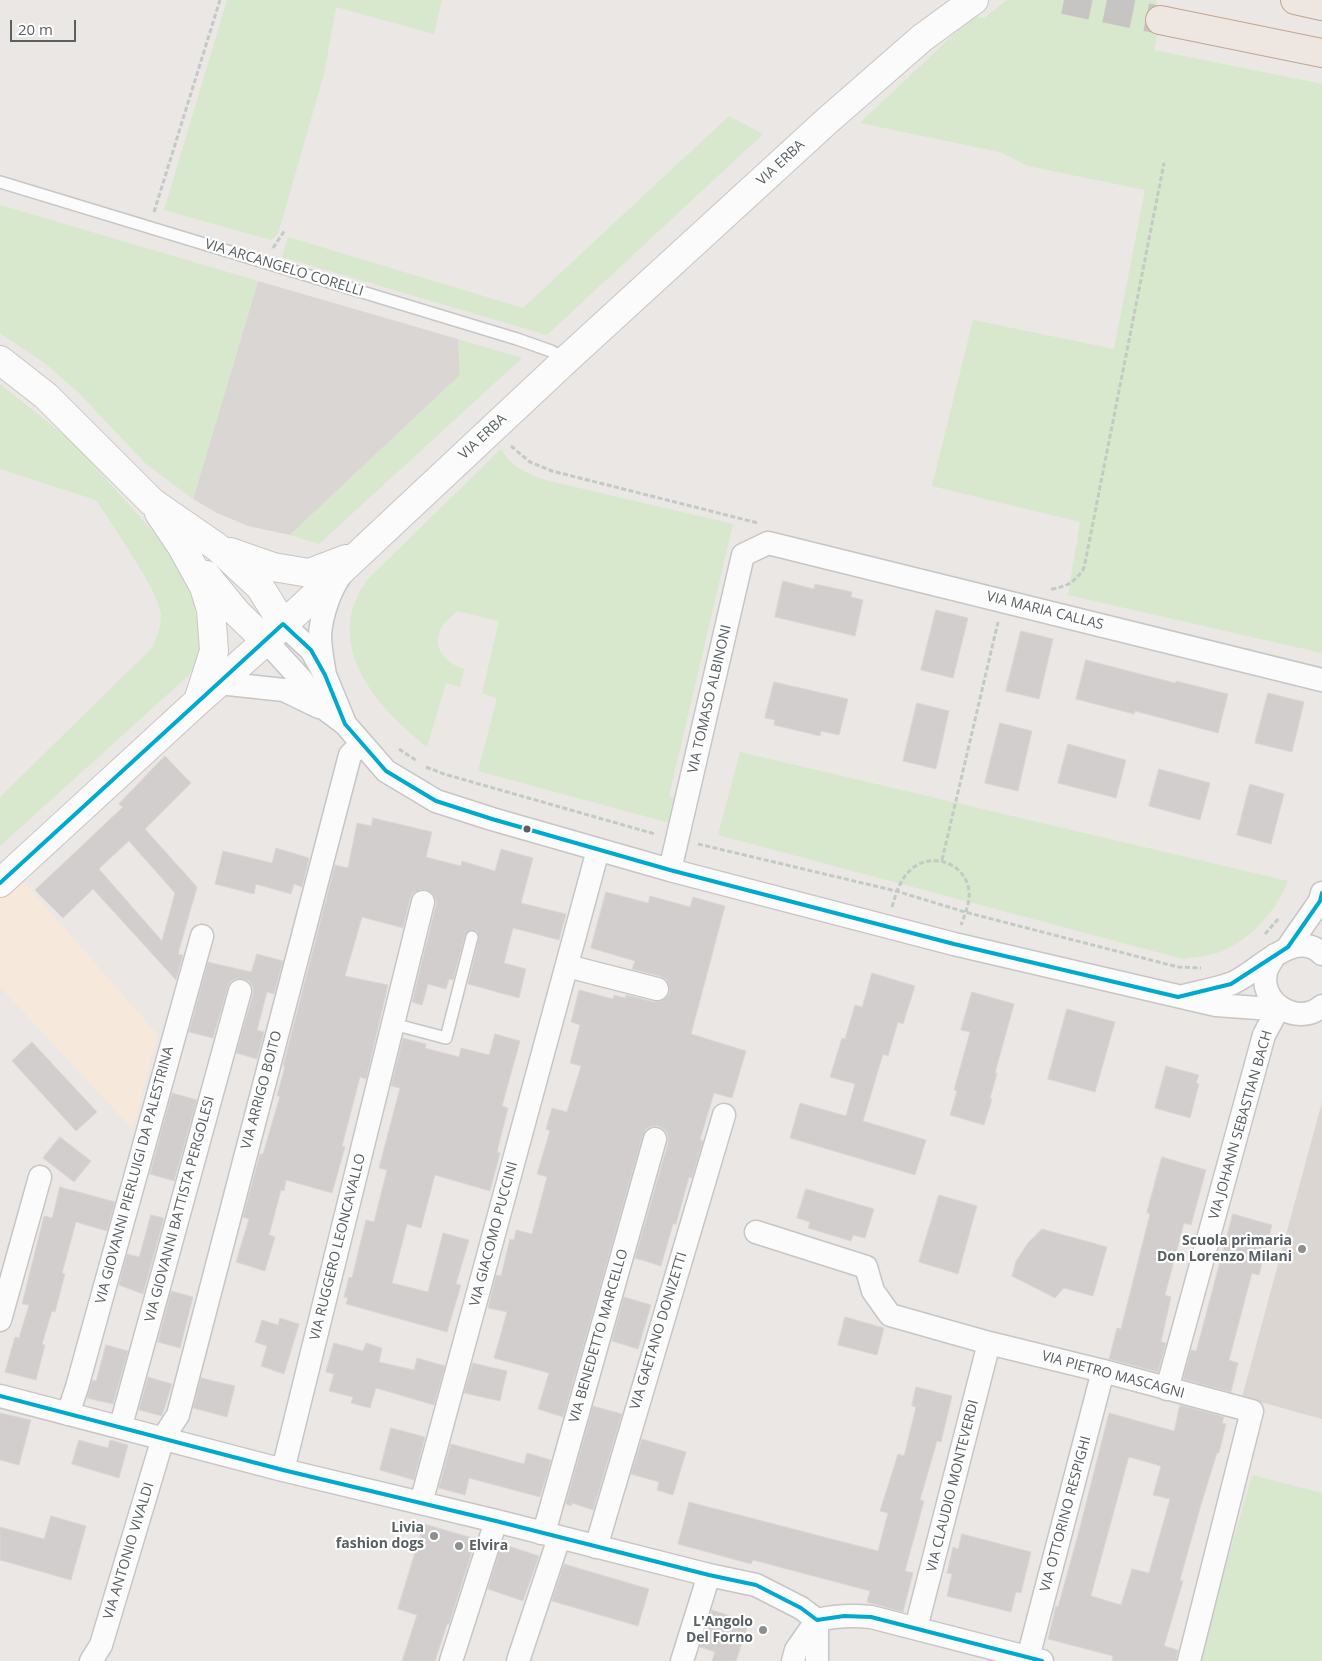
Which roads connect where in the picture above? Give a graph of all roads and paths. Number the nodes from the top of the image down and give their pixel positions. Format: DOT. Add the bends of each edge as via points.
graph roads {
  1 [pos="220,0"];
  2 [pos="974,0"];
  3 [pos="1295,0"];
  4 [pos="1322,6"];
  5 [pos="1160,20"];
  6 [pos="1322,53"];
  7 [pos="1164,163"];
  8 [pos="0,182"];
  9 [pos="149,227"];
  10 [pos="567,359"];
  11 [pos="0,360"];
  12 [pos="498,424"];
  13 [pos="152,502"];
  14 [pos="764,533"];
  15 [pos="217,546"];
  16 [pos="182,547"];
  17 [pos="356,556"];
  18 [pos="1046,590"];
  19 [pos="1003,601"];
  20 [pos="275,633"];
  21 [pos="325,675"];
  22 [pos="1322,680"];
  23 [pos="220,683"];
  24 [pos="198,702"];
  25 [pos="325,709"];
  26 [pos="345,724"];
  27 [pos="361,744"];
  28 [pos="394,744"];
  29 [pos="678,839"];
  30 [pos="598,850"];
  31 [pos="942,860"];
  32 [pos="670,870"];
  33 [pos="0,883"];
  34 [pos="896,891"];
  35 [pos="423,902"];
  36 [pos="1321,902"];
  37 [pos="966,912"];
  38 [pos="1283,913"];
  39 [pos="887,926"];
  40 [pos="202,936"];
  41 [pos="472,937"];
  42 [pos="1258,939"];
  43 [pos="954,944"];
  44 [pos="1282,951"];
  45 [pos="1322,954"];
  46 [pos="568,966"];
  47 [pos="1202,968"];
  48 [pos="657,989"];
  49 [pos="240,991"];
  50 [pos="1178,997"];
  51 [pos="1277,1006"];
  52 [pos="1322,1006"];
  53 [pos="393,1024"];
  54 [pos="724,1115"];
  55 [pos="656,1138"];
  56 [pos="40,1176"];
  57 [pos="756,1232"];
  58 [pos="0,1320"];
  59 [pos="989,1343"];
  60 [pos="1103,1371"];
  61 [pos="1167,1389"];
  62 [pos="0,1396"];
  63 [pos="68,1414"];
  64 [pos="123,1428"];
  65 [pos="167,1434"];
  66 [pos="282,1470"];
  67 [pos="423,1498"];
  68 [pos="496,1521"];
  69 [pos="550,1535"];
  70 [pos="596,1547"];
  71 [pos="709,1575"];
  72 [pos="817,1620"];
  73 [pos="916,1628"];
  74 [pos="1035,1659"];
  75 [pos="456,1660"];
  76 [pos="91,1661"];
  77 [pos="518,1661"];
  78 [pos="682,1661"];
  79 [pos="793,1661"];
  80 [pos="818,1661"];
  81 [pos="1189,1661"];
  1 -- 9 [label="path"];
  2 -- 10 [label="main road, VIA ERBA" via="938,25 875,78"];
  3 -- 4 [label="highway"];
  5 -- 6 [label="highway"];
  7 -- 18 [label="path" via="1084,568 1077,579 1060,588"];
  8 -- 9 [label="lane, VIA ARCANGELO CORELLI"];
  9 -- 10 [label="lane, VIA ARCANGELO CORELLI" via="517,339"];
  10 -- 12 [label="main road, VIA ERBA"];
  11 -- 13 [label="main road" via="46,396"];
  12 -- 14 [label="path" via="511,446 530,462"];
  12 -- 17 [label="main road, VIA ERBA"];
  13 -- 15 [label="main road"];
  13 -- 16 [label="main road"];
  14 -- 19 [label="street, VIA MARIA CALLAS"];
  14 -- 29 [label="street, VIA TOMASO ALBINONI" via="743,555"];
  15 -- 17 [label="main road" via="260,563 309,572"];
  15 -- 20 [label="main road" via="260,587"];
  16 -- 20 [label="main road" via="237,613"];
  16 -- 24 [label="main road" via="204,587 211,610 214,651"];
  17 -- 20 [label="main road, VIA ERBA"];
  17 -- 21 [label="street" via="338,579 324,612 320,636"];
  19 -- 22 [label="street, VIA MARIA CALLAS"];
  19 -- 31 [label="path"];
  20 -- 21 [label="street" via="311,650"];
  20 -- 23 [label="main road, VIA ERBA"];
  20 -- 25 [label="street" via="300,678"];
  21 -- 26 [label="street"];
  23 -- 24 [label="main road, VIA ERBA"];
  23 -- 25 [label="street" via="284,690"];
  24 -- 33 [label="main road, VIA ERBA"];
  25 -- 26 [label="street"];
  26 -- 27 [label="street"];
  27 -- 30 [label="street" via="386,771 436,801"];
  27 -- 65 [label="street, VIA ARRIGO BOITO" via="350,755 178,1415"];
  28 -- 29 [label="path" via="400,751 444,774"];
  29 -- 32 [label="street, VIA TOMASO ALBINONI"];
  29 -- 34 [label="path"];
  30 -- 32 [label="street"];
  30 -- 46 [label="street, VIA GIACOMO PUCCINI"];
  31 -- 34 [label="path" via="914,867"];
  31 -- 37 [label="path" via="957,869 966,880 969,902"];
  32 -- 39 [label="street"];
  34 -- 37 [label="path"];
  34 -- 39 [label="path"];
  35 -- 53 [label="street, VIA RUGGERO LEONCAVALLO"];
  36 -- 44 [label="street"];
  37 -- 43 [label="path"];
  37 -- 47 [label="path" via="1178,967"];
  38 -- 42 [label="path"];
  39 -- 43 [label="street"];
  40 -- 63 [label="street, VIA GIOVANNI PIERLUIGI DA PALESTRINA"];
  41 -- 53 [label="lane" via="446,1038"];
  43 -- 50 [label="street"];
  44 -- 45 [label="street" via="1304,946"];
  44 -- 50 [label="street" via="1231,984"];
  44 -- 51 [label="street" via="1267,968 1266,984"];
  46 -- 48 [label="street"];
  46 -- 67 [label="street, VIA GIACOMO PUCCINI"];
  49 -- 64 [label="street, VIA GIOVANNI BATTISTA PERGOLESI" via="123,1418"];
  50 -- 51 [label="street" via="1224,1006"];
  51 -- 52 [label="street" via="1291,1013 1304,1014"];
  51 -- 61 [label="street, VIA JOHANN SEBASTIAN BACH" via="1264,1035"];
  53 -- 66 [label="street, VIA RUGGERO LEONCAVALLO"];
  54 -- 70 [label="street, VIA GAETANO DONIZETTI"];
  55 -- 69 [label="street, VIA BENEDETTO MARCELLO" via="547,1522"];
  56 -- 58 [label="street"];
  57 -- 59 [label="street, VIA PIETRO MASCAGNI" via="866,1267 873,1290 890,1315"];
  59 -- 60 [label="street, VIA PIETRO MASCAGNI"];
  59 -- 73 [label="street, VIA CLAUDIO MONTEVERDI"];
  60 -- 61 [label="street, VIA PIETRO MASCAGNI"];
  60 -- 74 [label="street, VIA OTTORINO RESPIGHI"];
  61 -- 81 [label="street, VIA PIETRO MASCAGNI" via="1252,1412"];
  62 -- 63 [label="street"];
  63 -- 64 [label="street"];
  64 -- 65 [label="street"];
  65 -- 66 [label="street"];
  65 -- 76 [label="street, VIA ANTONIO VIVALDI" via="101,1645"];
  66 -- 67 [label="street"];
  67 -- 68 [label="street"];
  68 -- 69 [label="street"];
  68 -- 75 [label="street"];
  69 -- 70 [label="street"];
  69 -- 77 [label="street, VIA BENEDETTO MARCELLO"];
  70 -- 71 [label="street"];
  71 -- 72 [label="street" via="756,1585"];
  71 -- 78 [label="street"];
  72 -- 73 [label="street" via="854,1615"];
  72 -- 79 [label="street" via="796,1650"];
  72 -- 80 [label="street"];
  73 -- 74 [label="street"];
}
